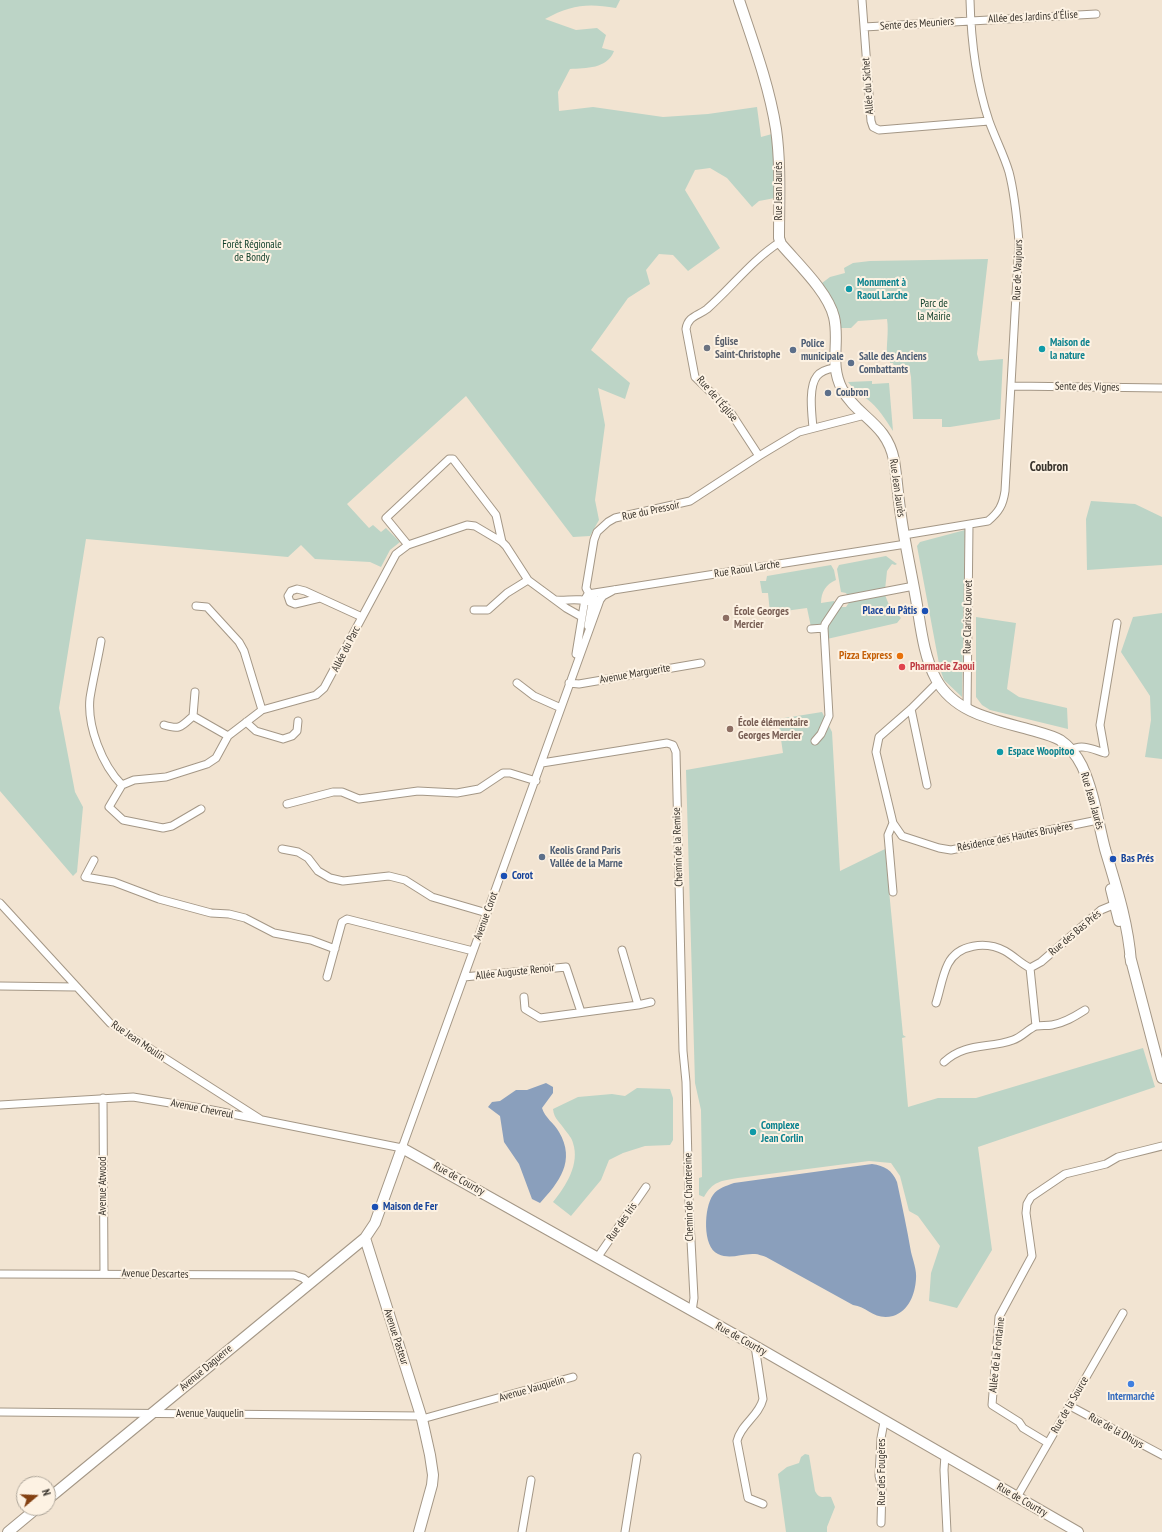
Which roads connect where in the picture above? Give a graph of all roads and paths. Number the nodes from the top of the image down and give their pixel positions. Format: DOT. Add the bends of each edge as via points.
graph roads {
  1 [pos="739,0"];
  2 [pos="862,0"];
  3 [pos="970,0"];
  4 [pos="1096,14"];
  5 [pos="970,20"];
  6 [pos="864,27"];
  7 [pos="989,121"];
  8 [pos="780,242"];
  9 [pos="834,368"];
  10 [pos="1012,386"];
  11 [pos="1162,388"];
  12 [pos="865,415"];
  13 [pos="813,428"];
  14 [pos="759,456"];
  15 [pos="969,525"];
  16 [pos="905,540"];
  17 [pos="502,542"];
  18 [pos="408,545"];
  19 [pos="528,580"];
  20 [pos="914,586"];
  21 [pos="614,590"];
  22 [pos="587,596"];
  23 [pos="320,598"];
  24 [pos="555,600"];
  25 [pos="600,600"];
  26 [pos="196,606"];
  27 [pos="474,610"];
  28 [pos="582,616"];
  29 [pos="362,617"];
  30 [pos="1117,623"];
  31 [pos="824,628"];
  32 [pos="811,629"];
  33 [pos="589,631"];
  34 [pos="101,640"];
  35 [pos="701,663"];
  36 [pos="938,682"];
  37 [pos="517,683"];
  38 [pos="569,683"];
  39 [pos="195,692"];
  40 [pos="561,708"];
  41 [pos="911,709"];
  42 [pos="966,709"];
  43 [pos="262,710"];
  44 [pos="194,716"];
  45 [pos="298,720"];
  46 [pos="246,722"];
  47 [pos="164,725"];
  48 [pos="228,736"];
  49 [pos="815,741"];
  50 [pos="1071,750"];
  51 [pos="542,763"];
  52 [pos="536,781"];
  53 [pos="122,785"];
  54 [pos="927,785"];
  55 [pos="287,804"];
  56 [pos="201,809"];
  57 [pos="1098,820"];
  58 [pos="893,823"];
  59 [pos="282,849"];
  60 [pos="94,860"];
  61 [pos="893,892"];
  62 [pos="0,903"];
  63 [pos="1117,903"];
  64 [pos="487,913"];
  65 [pos="335,949"];
  66 [pos="622,950"];
  67 [pos="473,951"];
  68 [pos="1030,968"];
  69 [pos="328,977"];
  70 [pos="464,977"];
  71 [pos="0,986"];
  72 [pos="76,987"];
  73 [pos="524,997"];
  74 [pos="651,1002"];
  75 [pos="936,1003"];
  76 [pos="638,1006"];
  77 [pos="1085,1010"];
  78 [pos="581,1012"];
  79 [pos="1036,1026"];
  80 [pos="944,1062"];
  81 [pos="1162,1078"];
  82 [pos="686,1082"];
  83 [pos="103,1098"];
  84 [pos="235,1103"];
  85 [pos="0,1105"];
  86 [pos="231,1114"];
  87 [pos="263,1121"];
  88 [pos="1162,1146"];
  89 [pos="402,1148"];
  90 [pos="646,1187"];
  91 [pos="365,1238"];
  92 [pos="597,1258"];
  93 [pos="104,1273"];
  94 [pos="0,1274"];
  95 [pos="308,1283"];
  96 [pos="692,1311"];
  97 [pos="1123,1312"];
  98 [pos="755,1346"];
  99 [pos="573,1378"];
  100 [pos="1070,1406"];
  101 [pos="0,1412"];
  102 [pos="152,1413"];
  103 [pos="422,1418"];
  104 [pos="884,1422"];
  105 [pos="1048,1443"];
  106 [pos="945,1455"];
  107 [pos="1162,1455"];
  108 [pos="637,1457"];
  109 [pos="532,1480"];
  110 [pos="56,1492"];
  111 [pos="1017,1497"];
  112 [pos="763,1504"];
  113 [pos="27,1516"];
  114 [pos="881,1523"];
  115 [pos="8,1532"];
  116 [pos="419,1532"];
  117 [pos="522,1532"];
  118 [pos="625,1532"];
  119 [pos="947,1532"];
  120 [pos="1078,1532"];
  1 -- 8 [label="street, Rue Jean Jaurès" via="770,100 776,129"];
  2 -- 6 [label="street, Allée du Sichet"];
  3 -- 5 [label="street, Rue de Vaujours"];
  4 -- 5 [label="street, Allée des Jardins d'Élise"];
  5 -- 6 [label="street, Sente des Meuniers"];
  5 -- 7 [label="street, Rue de Vaujours" via="980,88"];
  6 -- 7 [label="street, Allée du Sichet" via="873,126 879,130"];
  7 -- 10 [label="street, Rue de Vaujours" via="1008,172 1020,242"];
  8 -- 9 [label="street, Rue Jean Jaurès" via="822,293 830,307 835,322"];
  8 -- 14 [label="street, Rue de l'Église" via="764,252 706,310 687,322 686,329 696,377 729,410"];
  9 -- 12 [label="street, Rue Jean Jaurès" via="843,391"];
  9 -- 13 [label="street" via="821,372 814,381 811,404"];
  10 -- 11 [label="street, Sente des Vignes"];
  10 -- 15 [label="street, Rue de Vaujours" via="1004,503 988,521"];
  12 -- 13 [label="street, Rue du Pressoir"];
  12 -- 16 [label="street, Rue Jean Jaurès" via="879,428 894,459"];
  13 -- 14 [label="street, Rue du Pressoir" via="799,432"];
  14 -- 22 [label="street, Rue du Pressoir" via="690,501 615,518 608,522 597,532 594,540"];
  15 -- 16 [label="street, Rue Raoul Larche"];
  15 -- 42 [label="street, Rue Clarisse Louvet"];
  16 -- 20 [label="street, Rue Jean Jaurès"];
  16 -- 21 [label="street, Rue Raoul Larche"];
  17 -- 18 [label="street, Allée du Parc" via="475,526 467,525"];
  17 -- 18 [label="street" via="496,515 453,459 449,459 386,518"];
  17 -- 19 [label="street, Allée du Parc"];
  18 -- 29 [label="street, Allée du Parc" via="396,554"];
  19 -- 24 [label="street, Allée du Parc"];
  19 -- 27 [label="street" via="507,593 488,610"];
  20 -- 31 [label="street" via="841,600"];
  20 -- 36 [label="street, Rue Jean Jaurès" via="926,653"];
  21 -- 22 [label="street, Rue Raoul Larche"];
  21 -- 25 [label="street"];
  22 -- 24 [label="street" via="567,601"];
  22 -- 25 [label="street"];
  22 -- 28 [label="street, Avenue Corot"];
  22 -- 33 [label="street" via="592,603 587,623"];
  23 -- 29 [label="street"];
  24 -- 28 [label="street, Allée du Parc"];
  25 -- 33 [label="street, Avenue Corot"];
  26 -- 43 [label="street" via="207,607 239,642"];
  28 -- 38 [label="street, Avenue Corot"];
  29 -- 43 [label="street, Allée du Parc" via="324,688 316,695"];
  30 -- 50 [label="street" via="1100,725 1105,754 1083,747"];
  31 -- 32 [label="street"];
  31 -- 49 [label="street" via="829,716"];
  33 -- 38 [label="street, Avenue Corot"];
  34 -- 53 [label="street" via="90,699 93,727 104,762"];
  35 -- 38 [label="street, Avenue Marguerite" via="579,684"];
  36 -- 41 [label="street, Résidence des Hautes Bruyères"];
  36 -- 42 [label="street, Rue Jean Jaurès"];
  37 -- 40 [label="street" via="534,696"];
  38 -- 40 [label="street, Avenue Corot"];
  39 -- 44 [label="street"];
  40 -- 51 [label="street, Avenue Corot"];
  41 -- 54 [label="street"];
  41 -- 58 [label="street, Résidence des Hautes Bruyères" via="879,737 876,752"];
  42 -- 50 [label="street, Rue Jean Jaurès" via="988,719 1049,735"];
  43 -- 46 [label="street, Allée du Parc"];
  44 -- 47 [label="street" via="181,727"];
  44 -- 48 [label="street"];
  45 -- 46 [label="street" via="297,731 283,739 256,731"];
  46 -- 48 [label="street, Allée du Parc"];
  48 -- 53 [label="street, Allée du Parc" via="216,758 208,764 166,777 134,780"];
  50 -- 57 [label="street, Rue Jean Jaurès" via="1082,766"];
  51 -- 52 [label="street, Avenue Corot"];
  51 -- 82 [label="street, Chemin de la Remise" via="667,742 673,745 676,752 683,1052"];
  52 -- 55 [label="street" via="503,773 479,789 457,793 418,791 359,799 342,792 333,792"];
  52 -- 64 [label="street, Avenue Corot"];
  53 -- 56 [label="street" via="109,807 123,820 163,828 172,826"];
  57 -- 58 [label="street, Résidence des Hautes Bruyères" via="951,850 902,836"];
  57 -- 63 [label="street, Rue Jean Jaurès"];
  58 -- 61 [label="street" via="888,834"];
  59 -- 64 [label="street" via="298,852 308,858 318,871 330,878 343,881 389,876 404,880 432,897"];
  60 -- 65 [label="street" via="85,877 114,882 158,900 245,918 274,933 311,940"];
  62 -- 72 [label="street, Rue Jean Moulin"];
  63 -- 68 [label="street, Rue des Bas Prés" via="1101,910 1042,962"];
  63 -- 81 [label="street, Rue Jean Jaurès"];
  64 -- 67 [label="street, Avenue Corot"];
  65 -- 67 [label="street" via="342,922 347,919"];
  65 -- 69 [label="street"];
  66 -- 76 [label="street"];
  67 -- 70 [label="street, Avenue Corot"];
  68 -- 75 [label="street" via="994,947 980,945 968,948 956,954 948,964"];
  68 -- 79 [label="street"];
  70 -- 78 [label="street, Allée Auguste Renoir" via="566,967"];
  70 -- 89 [label="street, Avenue Corot"];
  71 -- 72 [label="street"];
  72 -- 84 [label="street, Rue Jean Moulin" via="110,1023"];
  73 -- 78 [label="street" via="525,1009 540,1018"];
  74 -- 76 [label="street"];
  76 -- 78 [label="street"];
  77 -- 79 [label="street" via="1066,1021"];
  79 -- 80 [label="street" via="1012,1041 965,1049 953,1054"];
  82 -- 96 [label="street, Chemin de Chantereine" via="694,1298"];
  83 -- 85 [label="street, Avenue Chevreul"];
  83 -- 86 [label="street, Avenue Chevreul" via="152,1099"];
  83 -- 93 [label="street, Avenue Atwood"];
  84 -- 86 [label="street" via="236,1109"];
  84 -- 87 [label="street, Rue Jean Moulin"];
  86 -- 87 [label="street, Avenue Chevreul"];
  87 -- 89 [label="street, Avenue Chevreul"];
  88 -- 105 [label="street, Allée de la Fontaine" via="1065,1174 1031,1198 1027,1204 1032,1256 999,1317 992,1405"];
  89 -- 91 [label="street" via="375,1223"];
  89 -- 92 [label="street, Rue de Courtry"];
  90 -- 92 [label="street, Rue des Iris"];
  91 -- 95 [label="street, Avenue Daguerre"];
  91 -- 103 [label="street, Avenue Pasteur"];
  92 -- 96 [label="street, Rue de Courtry"];
  93 -- 94 [label="street, Avenue Descartes"];
  93 -- 95 [label="street, Avenue Descartes" via="294,1275"];
  95 -- 102 [label="street, Avenue Daguerre"];
  96 -- 98 [label="street, Rue de Courtry"];
  97 -- 100 [label="street, Rue de la Source"];
  98 -- 104 [label="street, Rue de Courtry"];
  98 -- 112 [label="street" via="763,1399 761,1407 739,1434 737,1441 748,1498"];
  99 -- 103 [label="street, Avenue Vauquelin"];
  100 -- 105 [label="street, Rue de la Source"];
  100 -- 107 [label="street, Rue de la Dhuys"];
  101 -- 102 [label="street, Avenue Vauquelin"];
  102 -- 103 [label="street, Avenue Vauquelin"];
  102 -- 110 [label="street, Avenue Daguerre"];
  103 -- 116 [label="street, Avenue Pasteur" via="433,1475"];
  104 -- 106 [label="street, Rue de Courtry"];
  104 -- 114 [label="street, Rue des Fougères" via="879,1476 882,1488"];
  105 -- 111 [label="street, Rue de la Source"];
  106 -- 111 [label="street, Rue de Courtry"];
  106 -- 119 [label="street"];
  108 -- 118 [label="street"];
  109 -- 117 [label="street"];
  111 -- 120 [label="street, Rue de Courtry"];
  113 -- 115 [label="street"];
}
